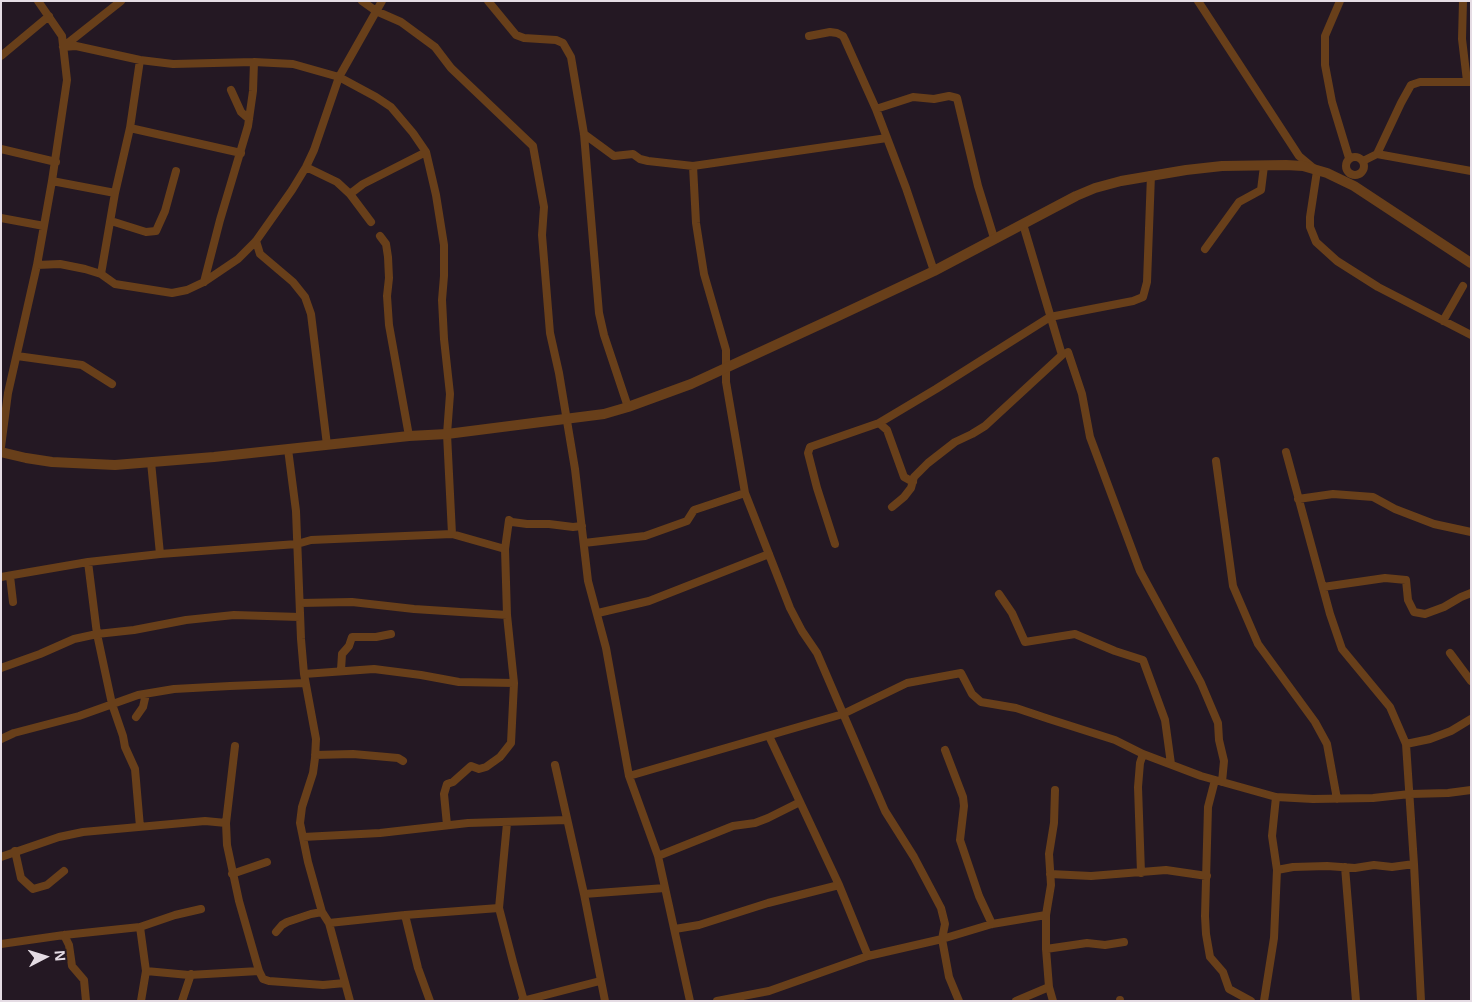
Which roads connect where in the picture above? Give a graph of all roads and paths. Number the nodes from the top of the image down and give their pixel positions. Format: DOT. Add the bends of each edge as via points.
graph roads {
  1 [pos="38,1"];
  2 [pos="121,1"];
  3 [pos="362,1"];
  4 [pos="382,1"];
  5 [pos="488,1"];
  6 [pos="1198,1"];
  7 [pos="1340,1"];
  8 [pos="1463,1"];
  9 [pos="376,11"];
  10 [pos="49,16"];
  11 [pos="809,36"];
  12 [pos="1462,39"];
  13 [pos="1471,39"];
  14 [pos="63,47"];
  15 [pos="1,56"];
  16 [pos="140,60"];
  17 [pos="254,62"];
  18 [pos="339,77"];
  19 [pos="1469,82"];
  20 [pos="232,90"];
  21 [pos="876,109"];
  22 [pos="249,119"];
  23 [pos="130,128"];
  24 [pos="584,134"];
  25 [pos="887,138"];
  26 [pos="1,149"];
  27 [pos="426,152"];
  28 [pos="241,154"];
  29 [pos="1377,154"];
  30 [pos="1349,158"];
  31 [pos="1363,161"];
  32 [pos="56,162"];
  33 [pos="693,166"];
  34 [pos="1264,166"];
  35 [pos="306,167"];
  36 [pos="1345,169"];
  37 [pos="176,171"];
  38 [pos="1471,171"];
  39 [pos="1322,172"];
  40 [pos="1151,175"];
  41 [pos="1359,175"];
  42 [pos="52,181"];
  43 [pos="115,193"];
  44 [pos="1366,193"];
  45 [pos="350,194"];
  46 [pos="1,218"];
  47 [pos="111,221"];
  48 [pos="370,222"];
  49 [pos="1023,224"];
  50 [pos="44,226"];
  51 [pos="380,236"];
  52 [pos="994,238"];
  53 [pos="256,241"];
  54 [pos="1205,249"];
  55 [pos="1471,263"];
  56 [pos="37,265"];
  57 [pos="934,271"];
  58 [pos="101,274"];
  59 [pos="204,282"];
  60 [pos="1463,286"];
  61 [pos="1050,317"];
  62 [pos="1443,321"];
  63 [pos="1471,335"];
  64 [pos="1068,352"];
  65 [pos="18,356"];
  66 [pos="726,367"];
  67 [pos="112,384"];
  68 [pos="628,407"];
  69 [pos="566,419"];
  70 [pos="879,423"];
  71 [pos="447,434"];
  72 [pos="409,436"];
  73 [pos="327,446"];
  74 [pos="1,447"];
  75 [pos="288,449"];
  76 [pos="1,452"];
  77 [pos="1286,452"];
  78 [pos="151,462"];
  79 [pos="1216,462"];
  80 [pos="912,479"];
  81 [pos="745,492"];
  82 [pos="1298,499"];
  83 [pos="892,507"];
  84 [pos="582,526"];
  85 [pos="1471,532"];
  86 [pos="452,534"];
  87 [pos="584,542"];
  88 [pos="297,544"];
  89 [pos="835,544"];
  90 [pos="505,549"];
  91 [pos="160,554"];
  92 [pos="769,554"];
  93 [pos="88,562"];
  94 [pos="10,576"];
  95 [pos="1,577"];
  96 [pos="1323,587"];
  97 [pos="1471,593"];
  98 [pos="1000,594"];
  99 [pos="13,602"];
  100 [pos="300,603"];
  101 [pos="598,613"];
  102 [pos="507,615"];
  103 [pos="300,617"];
  104 [pos="97,634"];
  105 [pos="391,634"];
  106 [pos="1450,653"];
  107 [pos="1,668"];
  108 [pos="341,670"];
  109 [pos="304,674"];
  110 [pos="1471,681"];
  111 [pos="305,683"];
  112 [pos="514,683"];
  113 [pos="146,694"];
  114 [pos="112,704"];
  115 [pos="843,714"];
  116 [pos="136,717"];
  117 [pos="1471,719"];
  118 [pos="769,736"];
  119 [pos="1,739"];
  120 [pos="1406,744"];
  121 [pos="235,746"];
  122 [pos="945,750"];
  123 [pos="1143,754"];
  124 [pos="315,755"];
  125 [pos="403,761"];
  126 [pos="1170,764"];
  127 [pos="555,765"];
  128 [pos="630,776"];
  129 [pos="1219,781"];
  130 [pos="1055,790"];
  131 [pos="1471,790"];
  132 [pos="1410,794"];
  133 [pos="1276,797"];
  134 [pos="1337,799"];
  135 [pos="800,802"];
  136 [pos="567,820"];
  137 [pos="226,823"];
  138 [pos="507,823"];
  139 [pos="447,825"];
  140 [pos="140,827"];
  141 [pos="303,838"];
  142 [pos="15,851"];
  143 [pos="658,856"];
  144 [pos="1,857"];
  145 [pos="267,862"];
  146 [pos="1414,864"];
  147 [pos="1345,867"];
  148 [pos="1277,870"];
  149 [pos="64,871"];
  150 [pos="1141,873"];
  151 [pos="232,874"];
  152 [pos="1050,874"];
  153 [pos="1207,876"];
  154 [pos="839,885"];
  155 [pos="665,888"];
  156 [pos="584,894"];
  157 [pos="201,908"];
  158 [pos="499,908"];
  159 [pos="322,912"];
  160 [pos="1046,914"];
  161 [pos="405,915"];
  162 [pos="329,923"];
  163 [pos="992,924"];
  164 [pos="140,927"];
  165 [pos="675,929"];
  166 [pos="276,932"];
  167 [pos="64,935"];
  168 [pos="942,939"];
  169 [pos="1124,942"];
  170 [pos="1,944"];
  171 [pos="1046,949"];
  172 [pos="868,956"];
  173 [pos="146,971"];
  174 [pos="259,971"];
  175 [pos="191,974"];
  176 [pos="600,981"];
  177 [pos="346,982"];
  178 [pos="1049,986"];
  179 [pos="769,991"];
  180 [pos="140,1000"];
  181 [pos="86,1001"];
  182 [pos="182,1001"];
  183 [pos="350,1001"];
  184 [pos="430,1001"];
  185 [pos="523,1001"];
  186 [pos="605,1001"];
  187 [pos="690,1001"];
  188 [pos="718,1001"];
  189 [pos="771,1001"];
  190 [pos="959,1001"];
  191 [pos="1016,1001"];
  192 [pos="1053,1001"];
  193 [pos="1251,1001"];
  194 [pos="1264,1001"];
  195 [pos="1356,1001"];
  196 [pos="1421,1001"];
  1 -- 10 [label="street"];
  2 -- 14 [label="street"];
  3 -- 9 [label="street"];
  4 -- 9 [label="street"];
  5 -- 24 [label="street" via="516,35 563,43 571,57"];
  6 -- 39 [label="street" via="1299,156"];
  7 -- 30 [label="street" via="1324,36 1325,65"];
  8 -- 12 [label="street"];
  9 -- 18 [label="street"];
  9 -- 69 [label="street" via="401,22 435,47 451,68 533,146 544,206 542,235 547,308"];
  10 -- 14 [label="street" via="62,36"];
  10 -- 15 [label="street"];
  11 -- 21 [label="street" via="830,32 843,36"];
  12 -- 13 [label="street"];
  12 -- 19 [label="street"];
  14 -- 16 [label="street" via="94,49"];
  14 -- 32 [label="street" via="67,80"];
  16 -- 17 [label="street" via="173,64"];
  16 -- 23 [label="street"];
  17 -- 18 [label="street" via="293,64"];
  17 -- 22 [label="street"];
  18 -- 27 [label="street" via="391,106"];
  18 -- 35 [label="street"];
  19 -- 29 [label="street" via="1420,82 1411,86"];
  20 -- 22 [label="street" via="241,112"];
  21 -- 25 [label="street"];
  21 -- 52 [label="street" via="913,97 958,98 975,177"];
  22 -- 28 [label="street"];
  23 -- 28 [label="street"];
  23 -- 43 [label="street"];
  24 -- 33 [label="street" via="614,156 633,154 640,160"];
  24 -- 68 [label="street" via="599,313"];
  25 -- 33 [label="street"];
  25 -- 57 [label="street"];
  26 -- 32 [label="street"];
  27 -- 45 [label="street"];
  27 -- 71 [label="street" via="444,245 442,300 450,394"];
  28 -- 59 [label="street"];
  29 -- 31 [label="street"];
  29 -- 38 [label="street"];
  30 -- 31 [label="street"];
  30 -- 36 [label="street"];
  31 -- 41 [label="street" via="1364,169"];
  32 -- 42 [label="street"];
  33 -- 66 [label="street" via="696,223 704,274 726,350"];
  34 -- 39 [label="street" via="1303,166"];
  34 -- 40 [label="street" via="1222,166"];
  34 -- 54 [label="street" via="1261,190 1239,202"];
  35 -- 45 [label="street" via="332,179"];
  35 -- 53 [label="street"];
  36 -- 39 [label="street"];
  36 -- 41 [label="street" via="1349,174"];
  37 -- 47 [label="street" via="166,211 156,231 146,232"];
  39 -- 44 [label="street"];
  39 -- 62 [label="street" via="1310,217 1316,242 1337,261 1397,298"];
  40 -- 49 [label="street" via="1095,188 1057,204"];
  40 -- 61 [label="street" via="1147,282 1143,297"];
  41 -- 44 [label="street"];
  42 -- 43 [label="street"];
  42 -- 50 [label="street"];
  43 -- 47 [label="street"];
  44 -- 55 [label="street"];
  45 -- 48 [label="street"];
  46 -- 50 [label="street"];
  47 -- 58 [label="street"];
  49 -- 52 [label="street"];
  49 -- 61 [label="street"];
  50 -- 56 [label="street"];
  51 -- 72 [label="street" via="386,244 388,257 389,325"];
  52 -- 57 [label="street"];
  53 -- 59 [label="street" via="238,259"];
  53 -- 73 [label="street" via="260,254 306,297 311,314"];
  56 -- 58 [label="street" via="60,264"];
  56 -- 65 [label="street"];
  57 -- 66 [label="street"];
  58 -- 59 [label="street" via="115,284 172,293"];
  60 -- 62 [label="street"];
  61 -- 70 [label="street"];
  61 -- 80 [label="street" via="1062,354 985,426 955,442"];
  62 -- 63 [label="street"];
  64 -- 129 [label="street" via="1082,394 1090,437 1140,571 1201,683 1218,723 1224,761"];
  65 -- 67 [label="street" via="82,365"];
  65 -- 74 [label="street" via="8,393"];
  66 -- 68 [label="street" via="691,384"];
  66 -- 81 [label="street" via="728,402"];
  68 -- 69 [label="street"];
  69 -- 71 [label="street"];
  69 -- 84 [label="street"];
  70 -- 80 [label="street" via="886,430 904,477"];
  70 -- 89 [label="street" via="808,450 816,488"];
  71 -- 72 [label="street"];
  71 -- 86 [label="street"];
  72 -- 73 [label="street"];
  73 -- 75 [label="street"];
  75 -- 78 [label="street"];
  75 -- 88 [label="street"];
  76 -- 78 [label="street" via="75,464"];
  77 -- 82 [label="street"];
  78 -- 91 [label="street"];
  79 -- 134 [label="street" via="1232,586 1258,644 1315,722 1327,744"];
  80 -- 83 [label="street" via="911,488"];
  81 -- 87 [label="street" via="694,510 687,521 645,536"];
  81 -- 92 [label="street"];
  82 -- 85 [label="street" via="1333,494 1373,497 1434,524"];
  82 -- 96 [label="street"];
  84 -- 87 [label="street"];
  84 -- 90 [label="street" via="527,524 509,520"];
  86 -- 88 [label="street" via="311,540"];
  86 -- 90 [label="street"];
  87 -- 101 [label="street" via="588,581"];
  88 -- 91 [label="street"];
  88 -- 100 [label="street"];
  90 -- 102 [label="street"];
  91 -- 93 [label="street"];
  92 -- 101 [label="street" via="649,601"];
  92 -- 115 [label="street" via="790,608 817,653"];
  93 -- 94 [label="street"];
  93 -- 104 [label="street"];
  94 -- 95 [label="street"];
  94 -- 99 [label="street"];
  96 -- 97 [label="street" via="1385,578 1406,580 1408,600 1414,612 1425,614"];
  96 -- 120 [label="street" via="1342,649 1390,707"];
  98 -- 126 [label="street" via="1025,642 1074,634 1143,660 1165,720"];
  100 -- 102 [label="street" via="352,602 414,610"];
  100 -- 103 [label="street"];
  101 -- 128 [label="street"];
  102 -- 112 [label="street"];
  103 -- 104 [label="street" via="234,615"];
  103 -- 109 [label="street"];
  104 -- 107 [label="street" via="74,639"];
  104 -- 114 [label="street"];
  105 -- 108 [label="street" via="352,637 342,654"];
  106 -- 110 [label="street"];
  108 -- 109 [label="street"];
  108 -- 112 [label="street" via="374,669 459,682"];
  109 -- 111 [label="street"];
  111 -- 113 [label="street"];
  111 -- 124 [label="street" via="316,739"];
  112 -- 139 [label="street" via="511,743 486,767 471,766 447,784 444,794"];
  113 -- 114 [label="street"];
  113 -- 116 [label="street"];
  114 -- 119 [label="street"];
  114 -- 140 [label="street" via="135,768"];
  115 -- 118 [label="street"];
  115 -- 123 [label="street" via="908,683 961,673 972,694 981,702 1049,718 1115,740"];
  115 -- 168 [label="street" via="885,811 935,894 945,924"];
  117 -- 120 [label="street" via="1451,731"];
  118 -- 128 [label="street"];
  118 -- 135 [label="street"];
  120 -- 132 [label="street"];
  121 -- 137 [label="street"];
  122 -- 163 [label="street" via="963,797 960,840"];
  123 -- 126 [label="street"];
  123 -- 150 [label="street" via="1138,787"];
  124 -- 125 [label="street" via="362,755"];
  124 -- 141 [label="street" via="302,807 300,823"];
  126 -- 129 [label="street"];
  127 -- 136 [label="street"];
  128 -- 143 [label="street"];
  129 -- 133 [label="street"];
  129 -- 153 [label="street" via="1208,807"];
  130 -- 152 [label="street"];
  131 -- 132 [label="street"];
  132 -- 134 [label="street"];
  132 -- 146 [label="street"];
  133 -- 134 [label="street"];
  133 -- 148 [label="street" via="1272,836"];
  135 -- 143 [label="street" via="755,823 733,826"];
  135 -- 154 [label="street"];
  136 -- 138 [label="street"];
  136 -- 156 [label="street"];
  137 -- 140 [label="street" via="205,821"];
  137 -- 151 [label="street" via="226,845"];
  138 -- 139 [label="street"];
  138 -- 158 [label="street"];
  139 -- 141 [label="street"];
  140 -- 142 [label="street" via="83,832"];
  141 -- 159 [label="street"];
  142 -- 144 [label="street"];
  142 -- 149 [label="street" via="21,878 33,889 47,885"];
  143 -- 155 [label="street"];
  145 -- 151 [label="street"];
  146 -- 147 [label="street"];
  146 -- 196 [label="street"];
  147 -- 148 [label="street"];
  147 -- 195 [label="street"];
  148 -- 194 [label="street" via="1274,938"];
  150 -- 152 [label="street"];
  150 -- 153 [label="street" via="1166,870"];
  151 -- 174 [label="street"];
  152 -- 160 [label="street"];
  153 -- 193 [label="street" via="1205,916 1210,957 1223,972 1229,989"];
  154 -- 165 [label="street" via="768,903 699,926"];
  154 -- 172 [label="street"];
  155 -- 156 [label="street"];
  155 -- 165 [label="street"];
  156 -- 176 [label="street"];
  157 -- 164 [label="street"];
  158 -- 161 [label="street"];
  158 -- 185 [label="street"];
  159 -- 162 [label="street"];
  159 -- 166 [label="street" via="287,922"];
  160 -- 163 [label="street"];
  160 -- 171 [label="street"];
  161 -- 162 [label="street"];
  161 -- 184 [label="street"];
  162 -- 177 [label="street"];
  163 -- 168 [label="street"];
  164 -- 167 [label="street"];
  164 -- 173 [label="street"];
  165 -- 187 [label="street"];
  167 -- 170 [label="street"];
  167 -- 181 [label="street" via="72,966 84,980"];
  168 -- 172 [label="street"];
  168 -- 190 [label="street" via="949,977"];
  169 -- 171 [label="street"];
  171 -- 178 [label="street"];
  172 -- 179 [label="street"];
  173 -- 175 [label="street"];
  173 -- 180 [label="street"];
  174 -- 175 [label="street"];
  174 -- 177 [label="street" via="269,981 323,985"];
  175 -- 182 [label="street"];
  176 -- 185 [label="street"];
  176 -- 186 [label="street"];
  177 -- 183 [label="street"];
  178 -- 191 [label="street"];
  178 -- 192 [label="street"];
  179 -- 188 [label="street"];
  179 -- 189 [label="street"];
}
